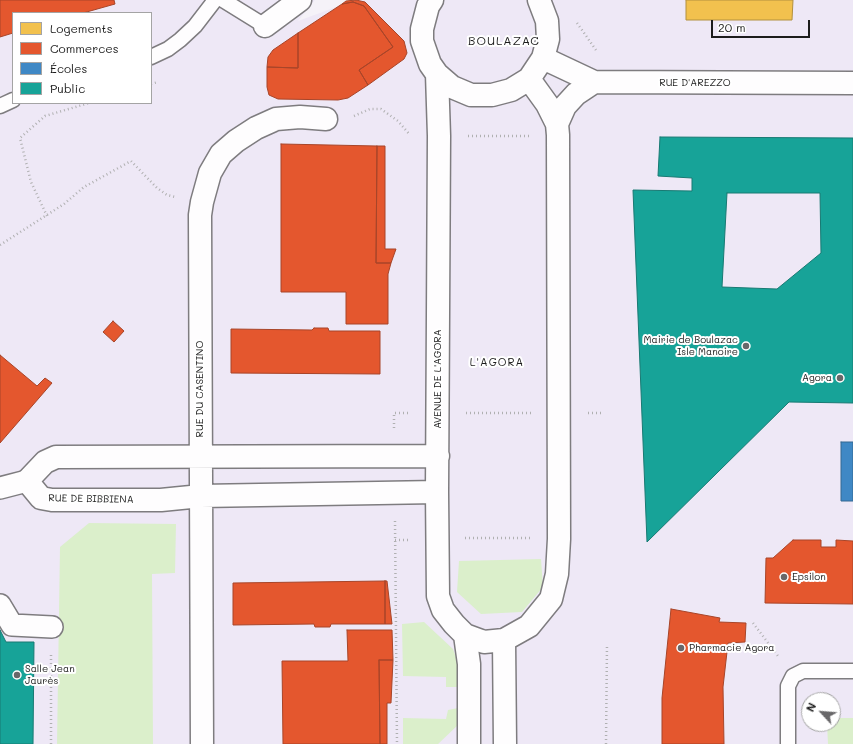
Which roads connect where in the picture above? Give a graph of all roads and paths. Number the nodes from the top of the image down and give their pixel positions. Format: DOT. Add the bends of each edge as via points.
graph roads {
  1 [pos="215,0"];
  2 [pos="223,0"];
  3 [pos="300,0"];
  4 [pos="539,0"];
  5 [pos="425,2"];
  6 [pos="265,26"];
  7 [pos="152,57"];
  8 [pos="543,58"];
  9 [pos="437,74"];
  10 [pos="528,79"];
  11 [pos="594,82"];
  12 [pos="853,83"];
  13 [pos="12,100"];
  14 [pos="86,104"];
  15 [pos="0,106"];
  16 [pos="326,119"];
  17 [pos="557,124"];
  18 [pos="200,215"];
  19 [pos="47,216"];
  20 [pos="0,245"];
  21 [pos="438,413"];
  22 [pos="559,413"];
  23 [pos="603,413"];
  24 [pos="200,456"];
  25 [pos="394,456"];
  26 [pos="438,456"];
  27 [pos="27,480"];
  28 [pos="0,488"];
  29 [pos="436,492"];
  30 [pos="395,493"];
  31 [pos="201,496"];
  32 [pos="460,538"];
  33 [pos="537,538"];
  34 [pos="0,605"];
  35 [pos="753,623"];
  36 [pos="52,627"];
  37 [pos="465,635"];
  38 [pos="504,640"];
  39 [pos="607,644"];
  40 [pos="853,671"];
  41 [pos="793,676"];
  42 [pos="50,744"];
  43 [pos="202,744"];
  44 [pos="397,744"];
  45 [pos="469,744"];
  46 [pos="504,744"];
  47 [pos="606,744"];
  48 [pos="788,744"];
  1 -- 7 [label="lane" via="185,36 168,49"];
  2 -- 6 [label="lane"];
  3 -- 6 [label="street"];
  4 -- 8 [label="street" via="547,21 548,39"];
  5 -- 9 [label="street" via="422,41 430,64"];
  8 -- 10 [label="street"];
  8 -- 11 [label="street, RUE D'AREZZO"];
  9 -- 10 [label="street" via="452,87 471,95 492,96 511,90"];
  9 -- 21 [label="street, AVENUE DE L'AGORA"];
  10 -- 17 [label="street, AVENUE DE L'AGORA" via="547,104"];
  11 -- 12 [label="street, RUE D'AREZZO"];
  11 -- 17 [label="street" via="576,94 565,106"];
  13 -- 15 [label="lane"];
  14 -- 19 [label="path" via="45,116 20,138 31,182"];
  16 -- 18 [label="street, RUE DU CASENTINO" via="276,119 236,141 221,154 210,173"];
  17 -- 22 [label="street, AVENUE DE L'AGORA"];
  18 -- 19 [label="path" via="178,210 179,198 167,195 157,188 131,161 84,187"];
  18 -- 24 [label="street, RUE DU CASENTINO"];
  19 -- 20 [label="path"];
  21 -- 22 [label="path"];
  21 -- 25 [label="path" via="394,413"];
  21 -- 26 [label="street, AVENUE DE L'AGORA"];
  22 -- 23 [label="path"];
  22 -- 38 [label="street, AVENUE DE L'AGORA" via="557,574 550,599 529,626"];
  24 -- 25 [label="street"];
  24 -- 27 [label="street" via="56,457 45,462"];
  24 -- 31 [label="street, RUE DU CASENTINO"];
  25 -- 26 [label="street"];
  26 -- 29 [label="street, AVENUE DE L'AGORA"];
  27 -- 28 [label="street"];
  27 -- 31 [label="street, RUE DE BIBBIENA" via="41,498 52,500 161,500"];
  29 -- 30 [label="street, RUE DE BIBBIENA"];
  29 -- 37 [label="street, AVENUE DE L'AGORA" via="438,596 443,610"];
  30 -- 31 [label="street, RUE DE BIBBIENA"];
  30 -- 44 [label="path"];
  31 -- 43 [label="street, RUE DU CASENTINO"];
  32 -- 33 [label="path"];
  34 -- 36 [label="street" via="12,625"];
  35 -- 41 [label="path"];
  36 -- 42 [label="path"];
  37 -- 38 [label="street, AVENUE DE L'AGORA" via="484,642"];
  37 -- 45 [label="street" via="469,664"];
  38 -- 46 [label="street"];
  39 -- 47 [label="path"];
  40 -- 41 [label="lane" via="803,671"];
  41 -- 48 [label="lane" via="788,686"];
}
